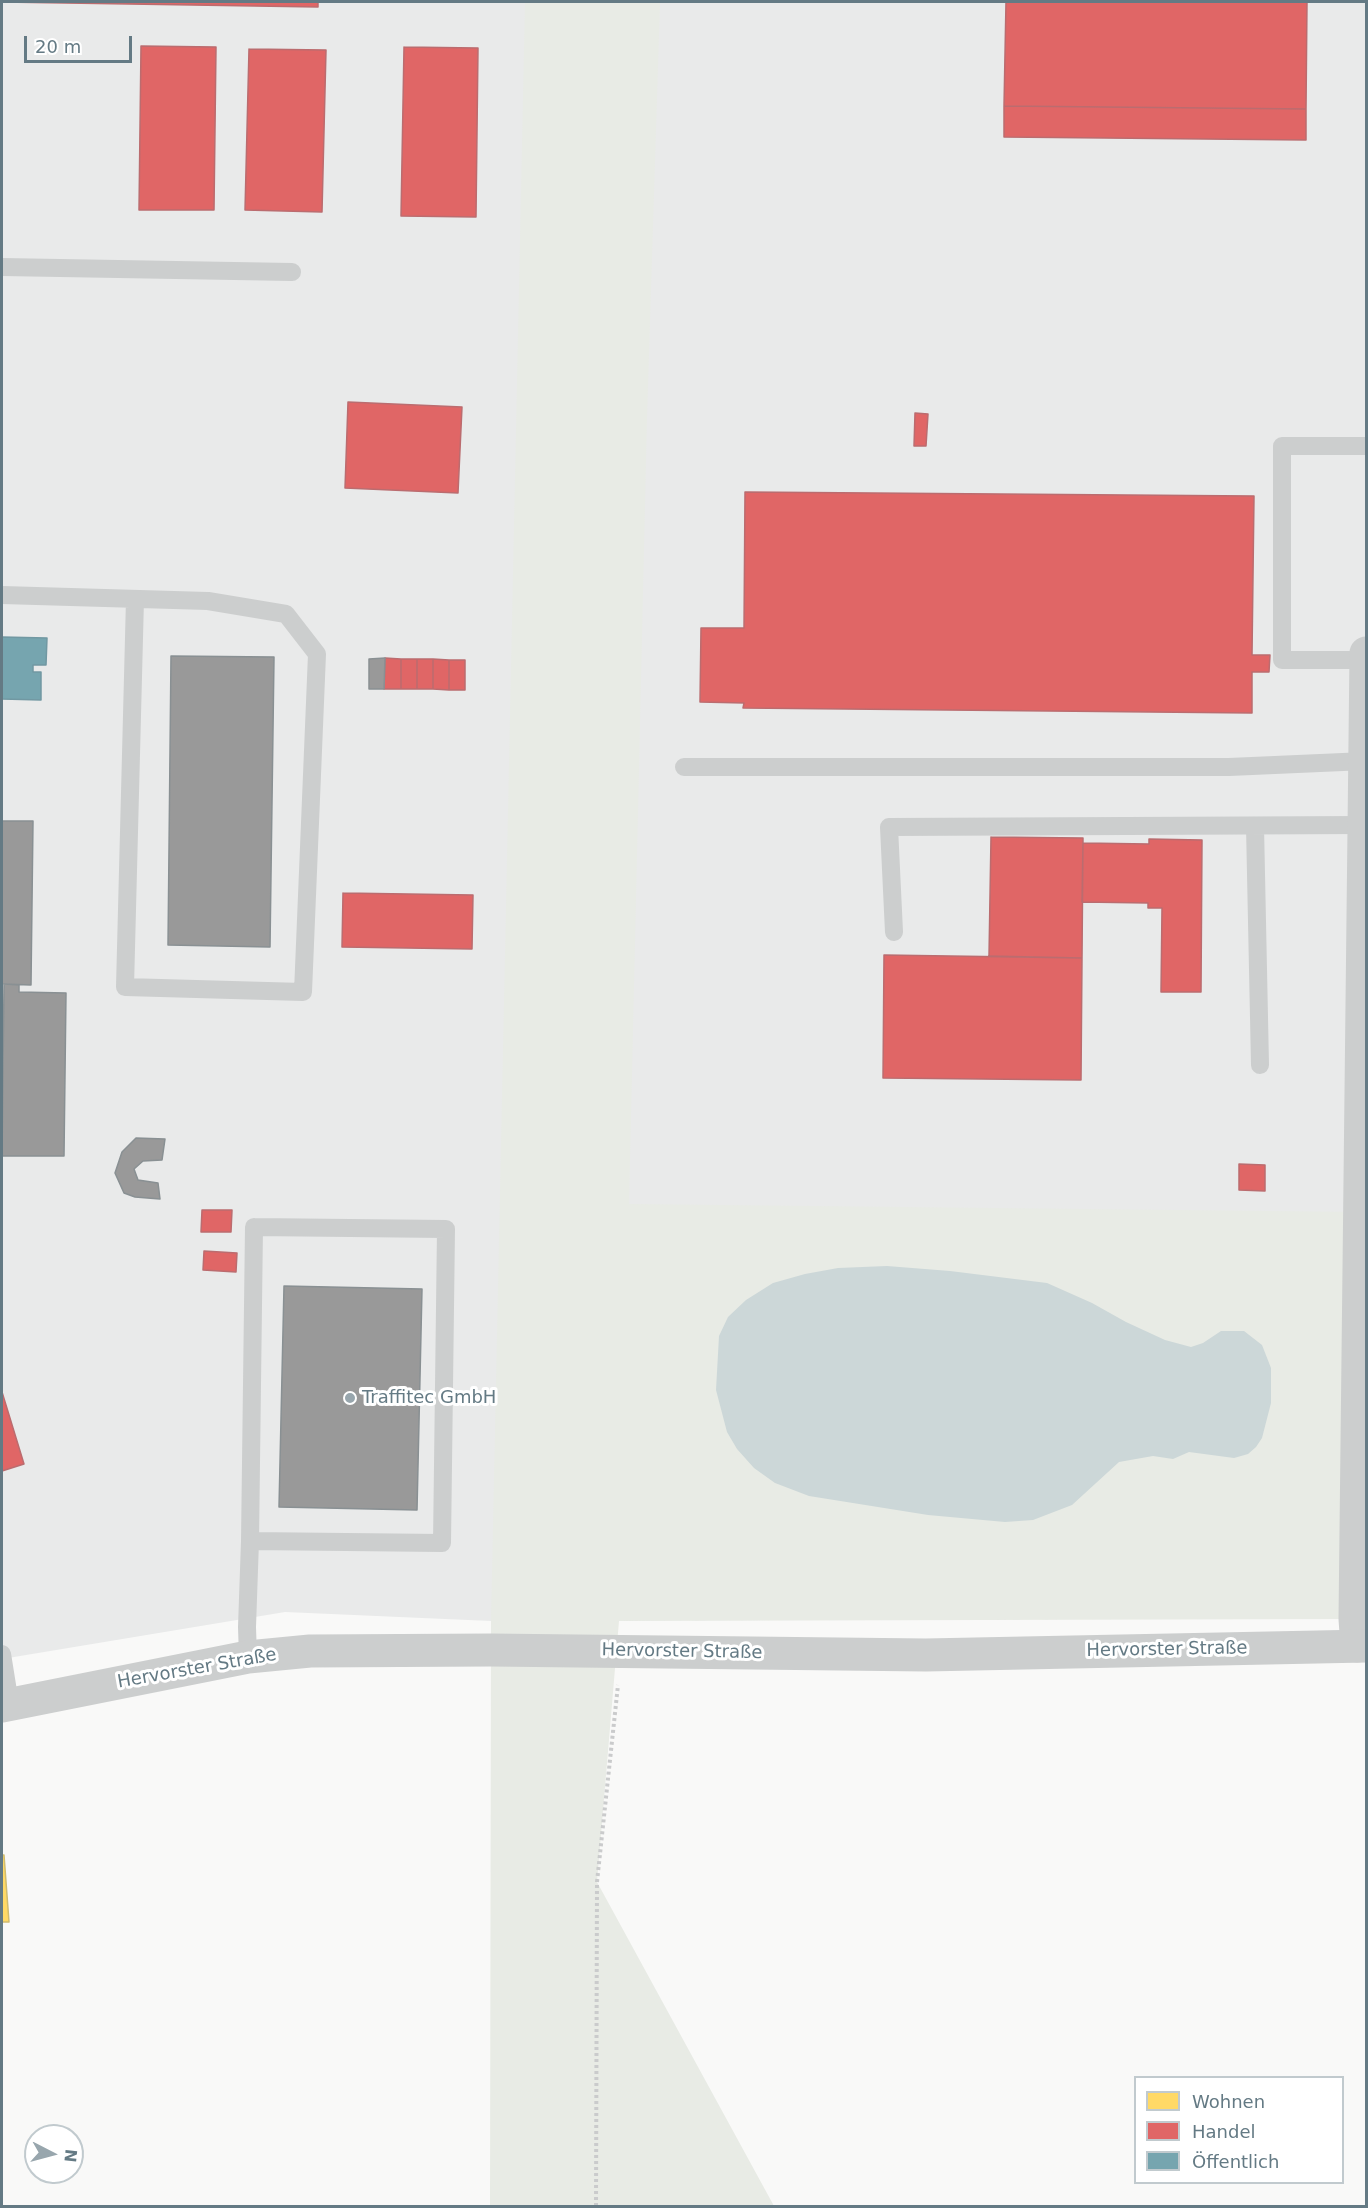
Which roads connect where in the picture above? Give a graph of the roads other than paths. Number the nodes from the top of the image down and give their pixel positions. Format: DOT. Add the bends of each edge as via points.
graph roads {
  1 [pos="2,267"];
  2 [pos="292,272"];
  3 [pos="1366,446"];
  4 [pos="2,595"];
  5 [pos="135,599"];
  6 [pos="1366,653"];
  7 [pos="1366,660"];
  8 [pos="1366,761"];
  9 [pos="684,767"];
  10 [pos="1255,825"];
  11 [pos="1364,825"];
  12 [pos="894,932"];
  13 [pos="1260,1065"];
  14 [pos="1364,1071"];
  15 [pos="250,1541"];
  16 [pos="1362,1646"];
  17 [pos="2,1654"];
  18 [pos="248,1657"];
  19 [pos="6,1705"];
  1 -- 2 [label="lane"];
  3 -- 7 [label="lane" via="1282,446 1282,660"];
  4 -- 5 [label="lane"];
  5 -- 5 [label="lane" via="207,602 286,614 317,654 303,992 124,987"];
  6 -- 7 [label="street"];
  7 -- 8 [label="street"];
  8 -- 9 [label="lane" via="1229,767"];
  8 -- 11 [label="street"];
  10 -- 11 [label="lane"];
  10 -- 12 [label="lane" via="889,826"];
  10 -- 13 [label="lane"];
  11 -- 14 [label="street"];
  14 -- 16 [label="street" via="1355,1619"];
  15 -- 15 [label="lane" via="442,1543 446,1229 254,1227"];
  15 -- 18 [label="lane"];
  16 -- 18 [label="street, Hervorster Straße" via="926,1655 310,1651"];
  17 -- 19 [label="lane"];
  18 -- 19 [label="street, Hervorster Straße"];
}
